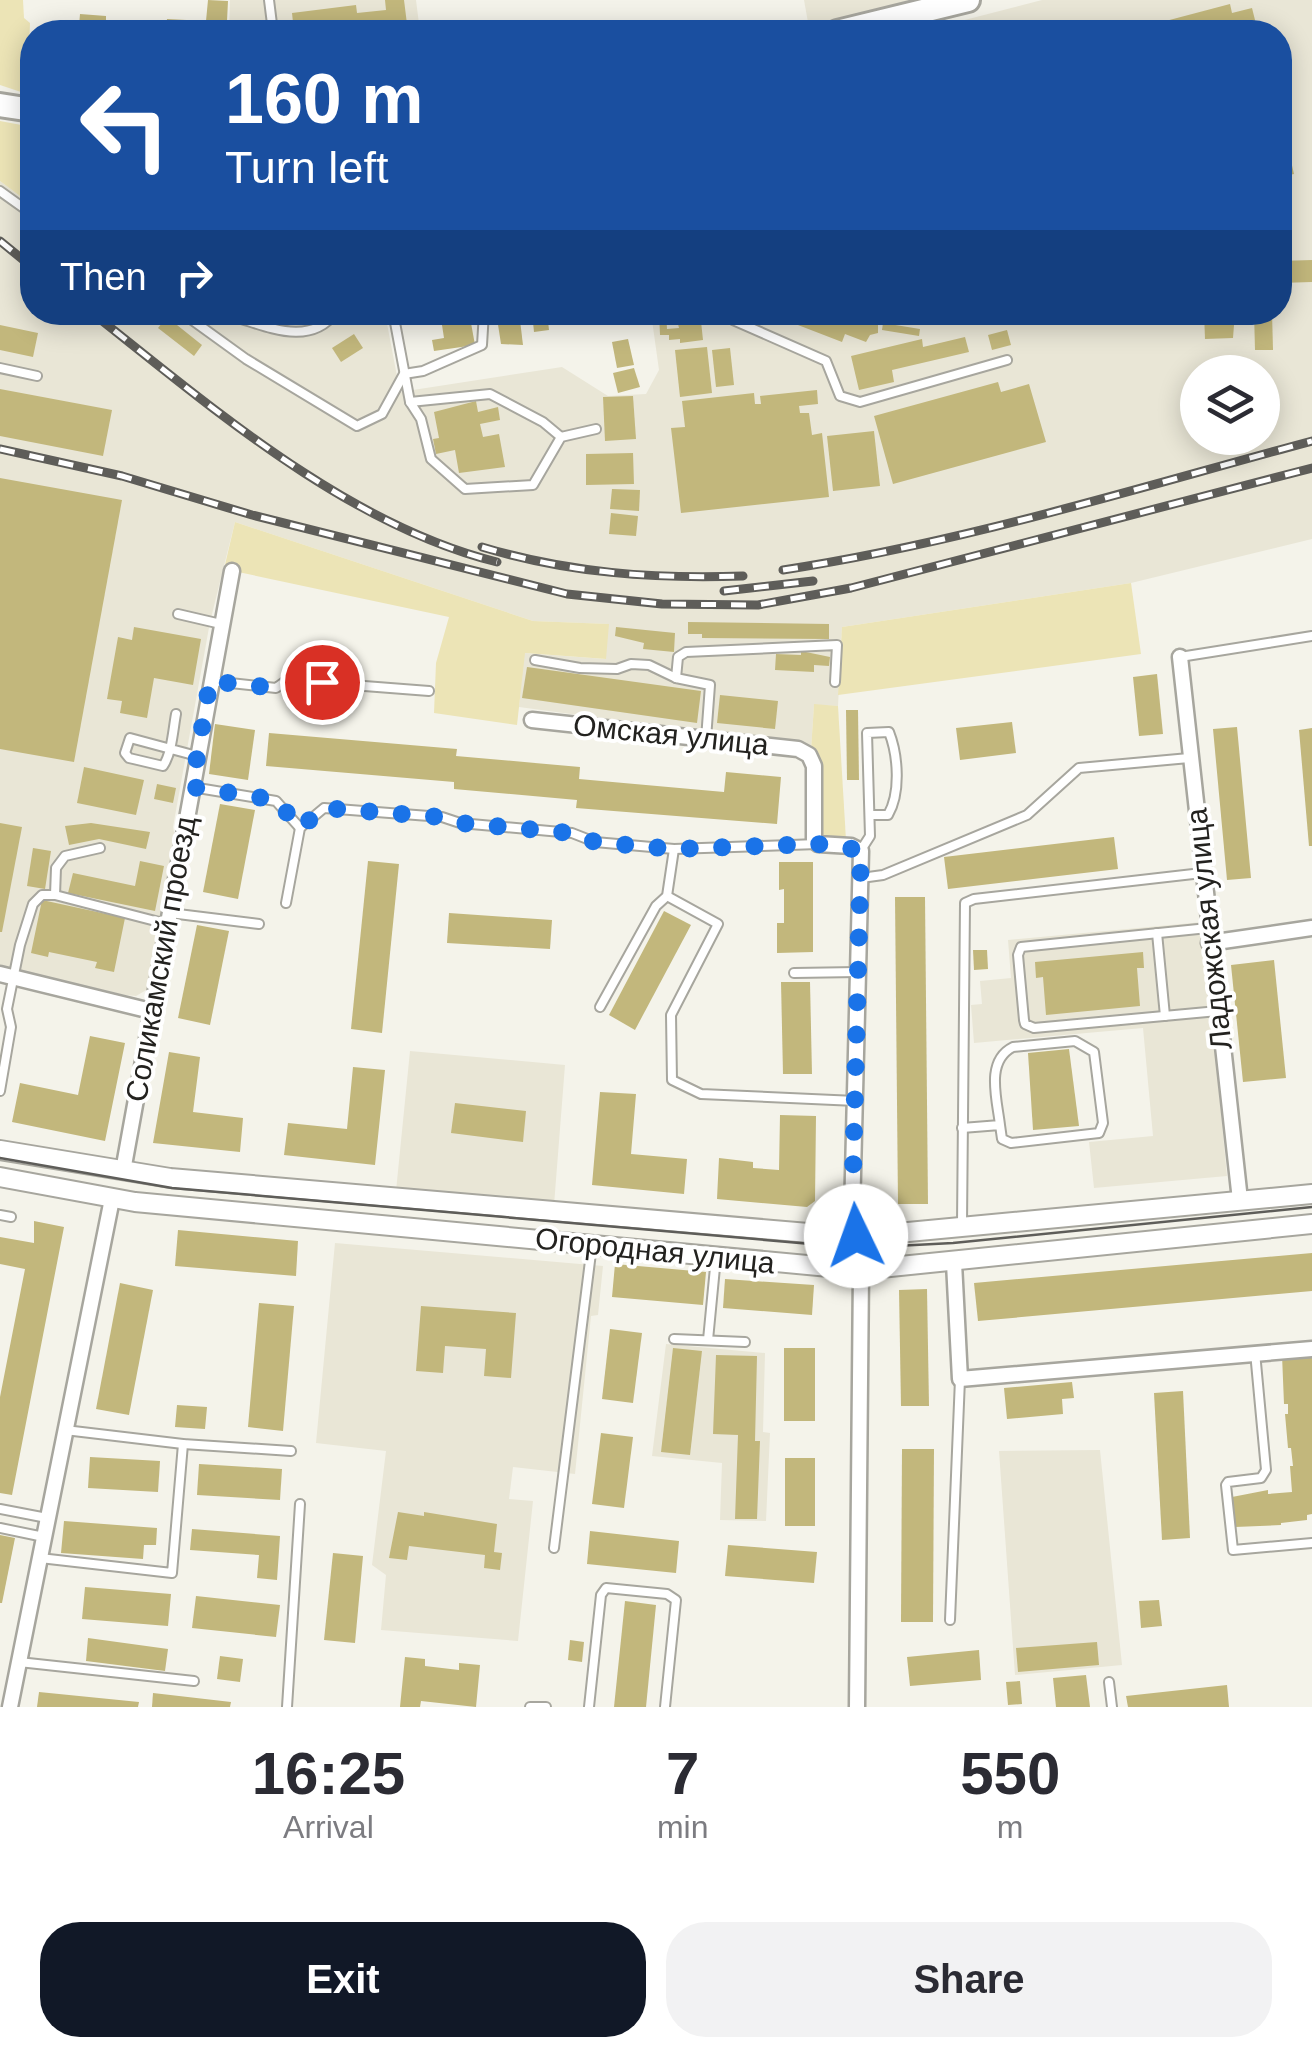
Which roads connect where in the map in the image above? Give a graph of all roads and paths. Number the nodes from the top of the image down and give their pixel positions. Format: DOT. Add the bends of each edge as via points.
graph roads {
  1 [pos="968,0"];
  2 [pos="886,20"];
  3 [pos="200,325"];
  4 [pos="261,325"];
  5 [pos="327,325"];
  6 [pos="395,325"];
  7 [pos="483,325"];
  8 [pos="744,325"];
  9 [pos="1007,360"];
  10 [pos="0,368"];
  11 [pos="404,374"];
  12 [pos="37,376"];
  13 [pos="410,402"];
  14 [pos="596,429"];
  15 [pos="561,437"];
  16 [pos="232,570"];
  17 [pos="178,614"];
  18 [pos="221,624"];
  19 [pos="1312,636"];
  20 [pos="1180,658"];
  21 [pos="535,660"];
  22 [pos="676,678"];
  23 [pos="210,681"];
  24 [pos="835,682"];
  25 [pos="429,690"];
  26 [pos="176,714"];
  27 [pos="532,720"];
  28 [pos="706,739"];
  29 [pos="170,747"];
  30 [pos="198,756"];
  31 [pos="1189,758"];
  32 [pos="192,787"];
  33 [pos="870,815"];
  34 [pos="300,828"];
  35 [pos="818,844"];
  36 [pos="100,848"];
  37 [pos="674,849"];
  38 [pos="861,850"];
  39 [pos="1202,873"];
  40 [pos="861,878"];
  41 [pos="55,895"];
  42 [pos="667,896"];
  43 [pos="286,902"];
  44 [pos="168,918"];
  45 [pos="259,924"];
  46 [pos="1312,928"];
  47 [pos="1157,933"];
  48 [pos="1208,935"];
  49 [pos="858,972"];
  50 [pos="794,973"];
  51 [pos="0,974"];
  52 [pos="16,978"];
  53 [pos="600,1007"];
  54 [pos="4,1008"];
  55 [pos="151,1011"];
  56 [pos="1218,1011"];
  57 [pos="1165,1016"];
  58 [pos="0,1091"];
  59 [pos="856,1101"];
  60 [pos="1000,1125"];
  61 [pos="962,1128"];
  62 [pos="0,1150"];
  63 [pos="123,1172"];
  64 [pos="0,1177"];
  65 [pos="1312,1194"];
  66 [pos="112,1199"];
  67 [pos="1240,1200"];
  68 [pos="0,1214"];
  69 [pos="11,1217"];
  70 [pos="1312,1224"];
  71 [pos="962,1228"];
  72 [pos="856,1236"];
  73 [pos="592,1244"];
  74 [pos="716,1257"];
  75 [pos="954,1263"];
  76 [pos="861,1270"];
  77 [pos="674,1339"];
  78 [pos="708,1340"];
  79 [pos="745,1342"];
  80 [pos="1312,1348"];
  81 [pos="1255,1352"];
  82 [pos="960,1379"];
  83 [pos="65,1430"];
  84 [pos="183,1444"];
  85 [pos="291,1451"];
  86 [pos="300,1504"];
  87 [pos="0,1509"];
  88 [pos="48,1518"];
  89 [pos="0,1528"];
  90 [pos="44,1537"];
  91 [pos="1312,1543"];
  92 [pos="554,1548"];
  93 [pos="40,1558"];
  94 [pos="950,1620"];
  95 [pos="18,1662"];
  96 [pos="194,1681"];
  97 [pos="1109,1682"];
  98 [pos="10,1707"];
  99 [pos="287,1707"];
  100 [pos="530,1707"];
  101 [pos="546,1707"];
  102 [pos="588,1707"];
  103 [pos="665,1707"];
  104 [pos="856,1707"];
  105 [pos="1112,1707"];
  1 -- 2 [label="main road"];
  3 -- 11 [label="lane" via="356,426 382,414"];
  4 -- 5 [label="lane" via="294,334"];
  6 -- 11 [label="lane"];
  7 -- 11 [label="lane" via="482,344"];
  8 -- 9 [label="lane" via="826,362 840,396 860,402"];
  10 -- 12 [label="lane"];
  11 -- 13 [label="lane"];
  13 -- 15 [label="lane" via="490,394"];
  13 -- 15 [label="lane" via="431,458 466,489 533,485"];
  14 -- 15 [label="lane"];
  16 -- 18 [label="street, Соликамский проезд"];
  17 -- 18 [label="lane"];
  18 -- 23 [label="street, Соликамский проезд"];
  19 -- 20 [label="lane"];
  20 -- 31 [label="street, Ладожская улица"];
  21 -- 22 [label="lane" via="580,668 649,665"];
  22 -- 24 [label="lane" via="678,657 686,652 837,646"];
  22 -- 28 [label="lane" via="710,685"];
  23 -- 25 [label="lane"];
  23 -- 30 [label="street, Соликамский проезд"];
  26 -- 29 [label="lane"];
  27 -- 28 [label="street, Омская улица"];
  28 -- 35 [label="street, Омская улица" via="809,755"];
  29 -- 29 [label="lane" via="163,766 125,754 130,738"];
  29 -- 30 [label="lane"];
  30 -- 32 [label="street, Соликамский проезд"];
  31 -- 39 [label="street, Ладожская улица"];
  31 -- 40 [label="lane" via="1080,768 1027,815 884,875"];
  32 -- 34 [label="lane" via="276,800"];
  32 -- 44 [label="street, Соликамский проезд"];
  33 -- 33 [label="lane" via="888,815 894,804 896,750 888,732 867,732"];
  33 -- 38 [label="lane" via="870,836"];
  34 -- 37 [label="lane" via="324,808"];
  34 -- 43 [label="lane"];
  35 -- 37 [label="lane"];
  35 -- 38 [label="street"];
  36 -- 41 [label="lane" via="65,856 56,868"];
  37 -- 42 [label="lane"];
  38 -- 40 [label="street"];
  39 -- 48 [label="street, Ладожская улица"];
  39 -- 61 [label="lane" via="968,900"];
  40 -- 49 [label="street"];
  41 -- 44 [label="lane"];
  41 -- 52 [label="lane" via="33,904"];
  42 -- 53 [label="lane"];
  42 -- 59 [label="lane" via="718,924 671,1015 672,1080 701,1094"];
  44 -- 45 [label="lane"];
  44 -- 55 [label="street, Соликамский проезд"];
  46 -- 48 [label="street"];
  47 -- 48 [label="lane"];
  47 -- 57 [label="lane"];
  47 -- 57 [label="lane" via="1022,946 1024,1020 1029,1027"];
  48 -- 56 [label="street, Ладожская улица"];
  49 -- 50 [label="lane"];
  49 -- 59 [label="street"];
  51 -- 52 [label="street"];
  52 -- 54 [label="lane"];
  52 -- 55 [label="street"];
  54 -- 58 [label="lane" via="10,1027"];
  55 -- 63 [label="street, Соликамский проезд"];
  56 -- 57 [label="lane"];
  56 -- 67 [label="street, Ладожская улица"];
  59 -- 72 [label="street"];
  60 -- 60 [label="lane" via="994,1070 1005,1051 1075,1041 1094,1052 1099,1133 1011,1143 1002,1139"];
  60 -- 61 [label="lane"];
  61 -- 71 [label="lane"];
  62 -- 63 [label="street, Огородная улица"];
  63 -- 72 [label="street, Огородная улица"];
  64 -- 66 [label="street, Огородная улица"];
  65 -- 67 [label="street, Огородная улица"];
  66 -- 73 [label="street, Огородная улица"];
  66 -- 83 [label="street"];
  67 -- 71 [label="street, Огородная улица"];
  68 -- 69 [label="lane"];
  70 -- 75 [label="street, Огородная улица"];
  71 -- 72 [label="street, Огородная улица"];
  73 -- 74 [label="street, Огородная улица"];
  73 -- 92 [label="lane"];
  74 -- 76 [label="street, Огородная улица"];
  74 -- 78 [label="lane"];
  75 -- 76 [label="street, Огородная улица"];
  75 -- 82 [label="street"];
  76 -- 104 [label="street"];
  77 -- 78 [label="lane"];
  78 -- 79 [label="lane"];
  80 -- 81 [label="street"];
  81 -- 82 [label="street"];
  81 -- 91 [label="lane" via="1266,1470 1262,1478 1226,1485 1233,1550"];
  82 -- 94 [label="lane"];
  83 -- 84 [label="lane"];
  83 -- 88 [label="street"];
  84 -- 85 [label="lane"];
  84 -- 93 [label="lane" via="172,1573"];
  86 -- 99 [label="lane"];
  87 -- 88 [label="lane"];
  88 -- 90 [label="street"];
  89 -- 90 [label="lane"];
  90 -- 93 [label="street"];
  93 -- 95 [label="street"];
  95 -- 96 [label="lane"];
  95 -- 98 [label="street"];
  97 -- 105 [label="lane"];
  100 -- 101 [label="lane"];
  102 -- 103 [label="lane" via="606,1588 676,1600"];
}
